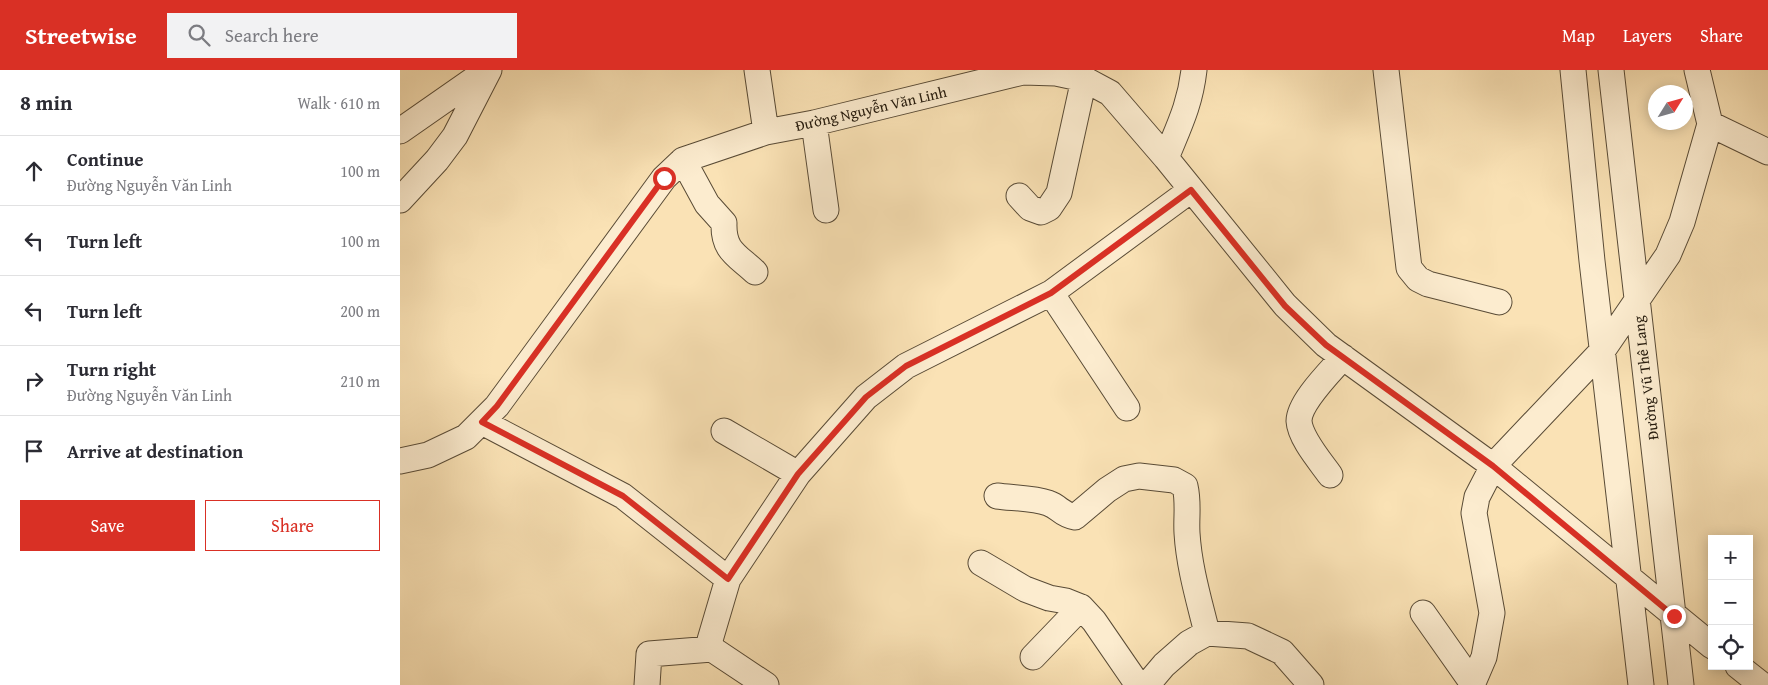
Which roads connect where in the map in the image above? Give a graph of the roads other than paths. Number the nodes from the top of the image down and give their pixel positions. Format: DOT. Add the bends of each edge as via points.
graph roads {
  1 [pos="488,70"];
  2 [pos="757,70"];
  3 [pos="1194,70"];
  4 [pos="1386,70"];
  5 [pos="1573,70"];
  6 [pos="1611,70"];
  7 [pos="1697,70"];
  8 [pos="1084,80"];
  9 [pos="814,123"];
  10 [pos="1710,124"];
  11 [pos="400,131"];
  12 [pos="766,132"];
  13 [pos="1768,152"];
  14 [pos="1166,158"];
  15 [pos="683,160"];
  16 [pos="1191,190"];
  17 [pos="1019,196"];
  18 [pos="400,200"];
  19 [pos="826,210"];
  20 [pos="756,272"];
  21 [pos="1051,293"];
  22 [pos="1637,301"];
  23 [pos="1499,302"];
  24 [pos="1602,350"];
  25 [pos="1343,357"];
  26 [pos="1127,408"];
  27 [pos="482,422"];
  28 [pos="724,431"];
  29 [pos="400,461"];
  30 [pos="1493,466"];
  31 [pos="798,474"];
  32 [pos="1330,475"];
  33 [pos="997,496"];
  34 [pos="980,563"];
  35 [pos="728,579"];
  36 [pos="1629,579"];
  37 [pos="1081,608"];
  38 [pos="1423,613"];
  39 [pos="1674,616"];
  40 [pos="1207,633"];
  41 [pos="1708,643"];
  42 [pos="712,649"];
  43 [pos="1033,657"];
  44 [pos="1743,670"];
  45 [pos="647,685"];
  46 [pos="766,685"];
  47 [pos="1138,685"];
  48 [pos="1147,685"];
  49 [pos="1311,685"];
  50 [pos="1473,685"];
  51 [pos="1641,685"];
  52 [pos="1681,685"];
  53 [pos="1762,685"];
  1 -- 11 [label="street"];
  1 -- 18 [label="street" via="455,136"];
  2 -- 12 [label="street"];
  3 -- 14 [label="street" via="1186,112"];
  4 -- 23 [label="street" via="1409,268 1418,279 1428,284"];
  5 -- 24 [label="street"];
  6 -- 22 [label="street, Đường Vũ Thê Lang"];
  7 -- 10 [label="street"];
  8 -- 9 [label="street, Đường Nguyễn Văn Linh" via="1056,73 1024,72"];
  8 -- 14 [label="street, Đường Nguyễn Văn Linh" via="1110,93"];
  8 -- 17 [label="street" via="1058,193 1049,208 1041,212 1030,208"];
  9 -- 12 [label="street, Đường Nguyễn Văn Linh"];
  9 -- 19 [label="street"];
  10 -- 13 [label="street"];
  10 -- 22 [label="street" via="1682,222 1668,255"];
  12 -- 15 [label="street, Đường Nguyễn Văn Linh"];
  14 -- 16 [label="street, Đường Nguyễn Văn Linh"];
  15 -- 20 [label="street" via="707,204 724,223 724,237 729,249"];
  15 -- 27 [label="street, Đường Nguyễn Văn Linh" via="664,178"];
  16 -- 21 [label="street"];
  16 -- 25 [label="street, Đường Nguyễn Văn Linh" via="1285,306"];
  21 -- 26 [label="street"];
  21 -- 31 [label="street" via="906,366 866,397"];
  22 -- 24 [label="street"];
  22 -- 39 [label="street, Đường Vũ Thê Lang"];
  24 -- 30 [label="street"];
  24 -- 36 [label="street"];
  25 -- 30 [label="street, Đường Nguyễn Văn Linh"];
  25 -- 32 [label="street" via="1308,398 1299,420 1306,443"];
  27 -- 29 [label="street, Đường Nguyễn Văn Linh" via="466,437 428,456"];
  27 -- 35 [label="street" via="623,496"];
  28 -- 31 [label="street"];
  30 -- 36 [label="street, Đường Nguyễn Văn Linh"];
  30 -- 50 [label="street" via="1477,497 1474,513 1492,612 1484,657"];
  31 -- 35 [label="street"];
  33 -- 40 [label="street" via="1047,502 1065,515 1075,517 1124,479 1139,476 1174,480 1185,486 1194,583"];
  34 -- 37 [label="street" via="1025,589"];
  35 -- 42 [label="street" via="710,640"];
  36 -- 39 [label="street, Đường Nguyễn Văn Linh"];
  36 -- 51 [label="street"];
  37 -- 43 [label="street"];
  37 -- 47 [label="street" via="1094,621"];
  38 -- 50 [label="street"];
  39 -- 41 [label="street, Đường Nguyễn Văn Linh"];
  39 -- 52 [label="street, Đường Vũ Thê Lang"];
  40 -- 48 [label="street" via="1189,643"];
  40 -- 49 [label="street" via="1248,636 1282,652"];
  42 -- 45 [label="street" via="649,654"];
  42 -- 46 [label="street"];
  44 -- 53 [label="street"];
}
